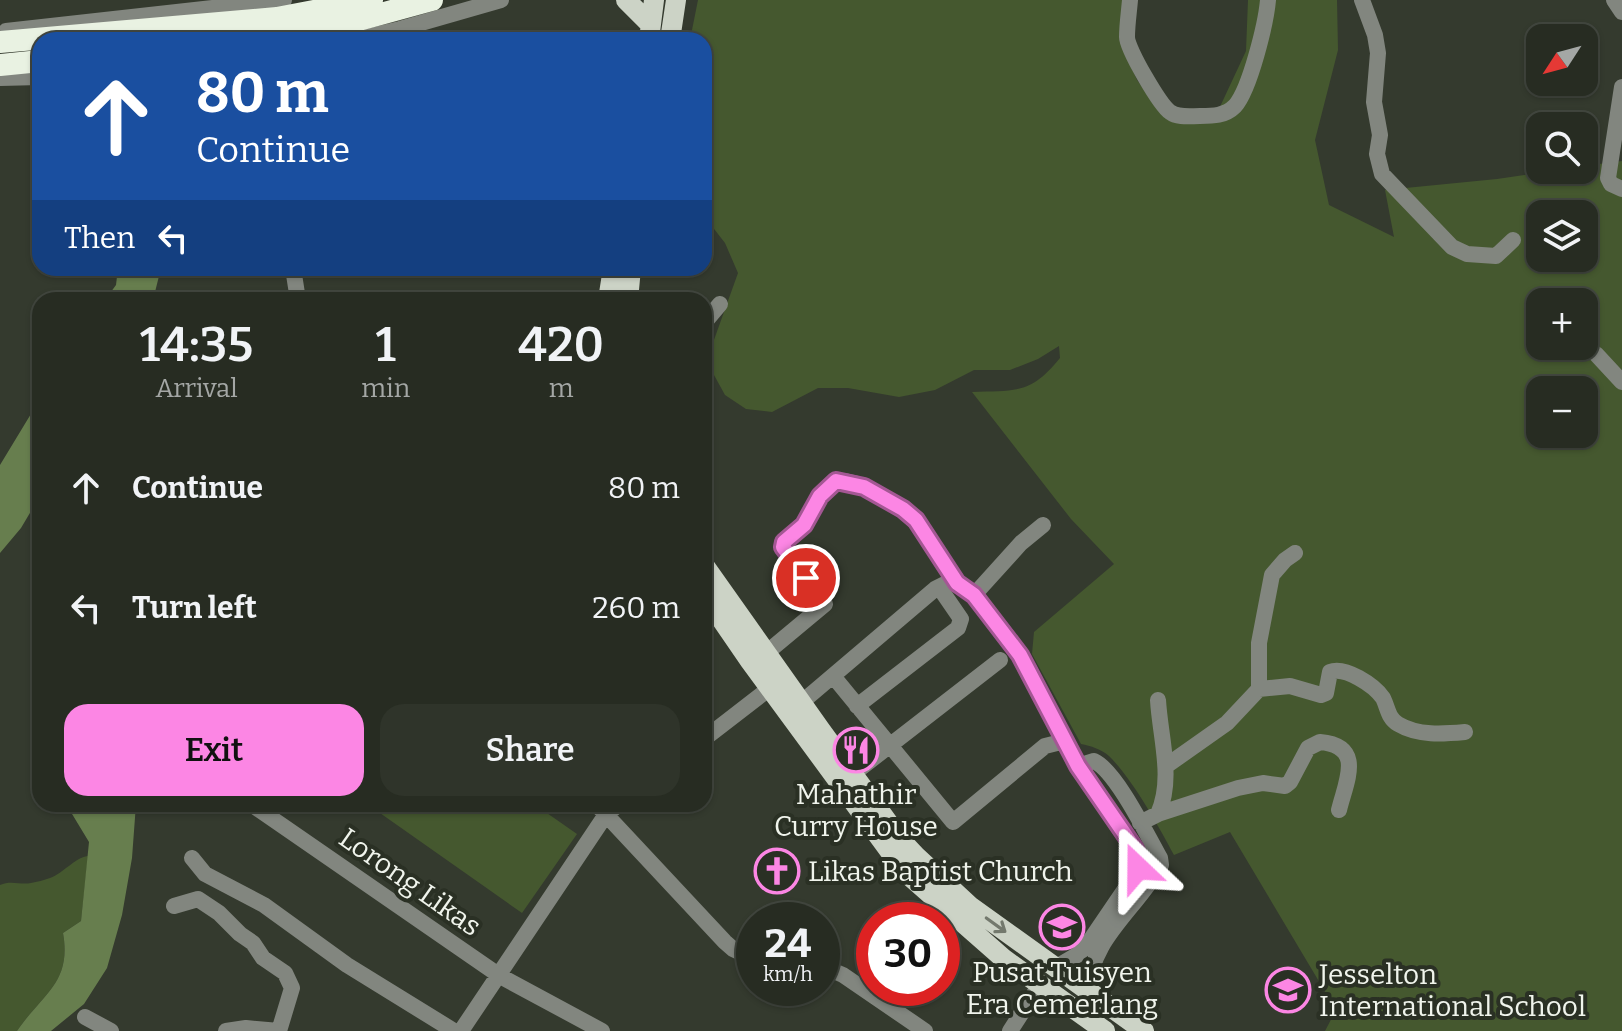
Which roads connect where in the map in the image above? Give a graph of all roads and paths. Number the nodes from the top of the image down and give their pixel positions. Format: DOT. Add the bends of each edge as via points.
graph roads {
  1 [pos="284,0"];
  2 [pos="372,0"];
  3 [pos="501,0"];
  4 [pos="626,0"];
  5 [pos="654,0"];
  6 [pos="676,0"];
  7 [pos="1130,0"];
  8 [pos="1268,0"];
  9 [pos="1362,0"];
  10 [pos="1614,0"];
  11 [pos="437,9"];
  12 [pos="1622,12"];
  13 [pos="179,18"];
  14 [pos="0,32"];
  15 [pos="75,32"];
  16 [pos="300,32"];
  17 [pos="375,32"];
  18 [pos="422,32"];
  19 [pos="650,32"];
  20 [pos="671,32"];
  21 [pos="32,38"];
  22 [pos="0,42"];
  23 [pos="32,62"];
  24 [pos="0,65"];
  25 [pos="32,77"];
  26 [pos="0,78"];
  27 [pos="1622,87"];
  28 [pos="1622,189"];
  29 [pos="1513,240"];
  30 [pos="720,304"];
  31 [pos="712,314"];
  32 [pos="1598,356"];
  33 [pos="1622,382"];
  34 [pos="1043,525"];
  35 [pos="1295,553"];
  36 [pos="712,577"];
  37 [pos="957,583"];
  38 [pos="939,587"];
  39 [pos="712,588"];
  40 [pos="974,595"];
  41 [pos="712,605"];
  42 [pos="765,654"];
  43 [pos="1000,660"];
  44 [pos="833,676"];
  45 [pos="770,688"];
  46 [pos="1259,689"];
  47 [pos="1158,700"];
  48 [pos="802,702"];
  49 [pos="857,706"];
  50 [pos="1465,732"];
  51 [pos="712,733"];
  52 [pos="1065,741"];
  53 [pos="890,746"];
  54 [pos="1078,766"];
  55 [pos="1166,766"];
  56 [pos="853,774"];
  57 [pos="1339,810"];
  58 [pos="263,812"];
  59 [pos="600,812"];
  60 [pos="603,812"];
  61 [pos="1158,814"];
  62 [pos="1140,823"];
  63 [pos="192,858"];
  64 [pos="174,906"];
  65 [pos="736,950"];
  66 [pos="840,974"];
  67 [pos="500,976"];
  68 [pos="1048,976"];
  69 [pos="1089,992"];
  70 [pos="85,1017"];
  71 [pos="111,1031"];
  72 [pos="226,1031"];
  73 [pos="279,1031"];
  74 [pos="454,1031"];
  75 [pos="461,1031"];
  76 [pos="602,1031"];
  77 [pos="925,1031"];
  78 [pos="1010,1031"];
  79 [pos="1105,1031"];
  80 [pos="1144,1031"];
  1 -- 13 [label="street"];
  2 -- 13 [label="highway" via="229,22"];
  3 -- 11 [label="street"];
  4 -- 19 [label="main road"];
  5 -- 19 [label="main road"];
  6 -- 20 [label="main road"];
  7 -- 8 [label="street" via="1131,53 1169,111 1188,117 1217,116 1236,105 1257,54"];
  9 -- 29 [label="street" via="1378,53 1374,102 1382,174 1452,247 1496,256"];
  10 -- 12 [label="street"];
  11 -- 16 [label="highway"];
  11 -- 17 [label="street"];
  11 -- 18 [label="street" via="431,29"];
  13 -- 14 [label="street"];
  13 -- 15 [label="highway"];
  21 -- 22 [label="highway"];
  23 -- 24 [label="highway"];
  25 -- 26 [label="street"];
  27 -- 28 [label="street" via="1608,178"];
  30 -- 31 [label="street"];
  32 -- 33 [label="street"];
  34 -- 40 [label="street"];
  35 -- 46 [label="street" via="1272,575 1259,643"];
  36 -- 42 [label="main road"];
  37 -- 38 [label="street"];
  37 -- 40 [label="street"];
  37 -- 42 [label="street" via="910,514 864,487 836,481 783,547 825,604"];
  38 -- 44 [label="street"];
  38 -- 49 [label="street" via="961,619 958,628"];
  39 -- 45 [label="main road" via="774,676"];
  40 -- 52 [label="street" via="1020,655"];
  41 -- 45 [label="main road"];
  42 -- 48 [label="main road"];
  43 -- 53 [label="street"];
  44 -- 48 [label="street"];
  44 -- 49 [label="street"];
  45 -- 51 [label="street"];
  45 -- 68 [label="main road" via="905,872 1004,959"];
  46 -- 50 [label="street" via="1290,686 1321,695 1330,672 1337,670 1376,691 1398,724 1425,733"];
  46 -- 55 [label="street" via="1227,723"];
  47 -- 55 [label="street"];
  48 -- 56 [label="main road"];
  49 -- 53 [label="street"];
  52 -- 53 [label="street" via="1045,746 953,822"];
  52 -- 54 [label="street"];
  53 -- 56 [label="street"];
  54 -- 62 [label="street" via="1094,761 1103,767"];
  54 -- 68 [label="street" via="1135,849 1138,868 1087,945"];
  55 -- 61 [label="street"];
  56 -- 68 [label="main road, one-way" via="900,839"];
  57 -- 61 [label="street" via="1351,764 1345,752 1320,742 1308,748 1285,786 1238,788"];
  58 -- 67 [label="street, Lorong Likas"];
  59 -- 67 [label="street"];
  60 -- 65 [label="street"];
  61 -- 62 [label="street"];
  62 -- 69 [label="street" via="1161,865 1099,950"];
  63 -- 74 [label="street" via="205,874 264,905 347,965"];
  64 -- 73 [label="street" via="198,899 209,905 285,973 292,988"];
  66 -- 77 [label="street"];
  67 -- 75 [label="street"];
  67 -- 76 [label="street, Lorong Likas"];
  68 -- 69 [label="main road"];
  68 -- 78 [label="street"];
  68 -- 79 [label="main road"];
  69 -- 80 [label="main road"];
  70 -- 71 [label="street"];
  72 -- 73 [label="street"];
}
